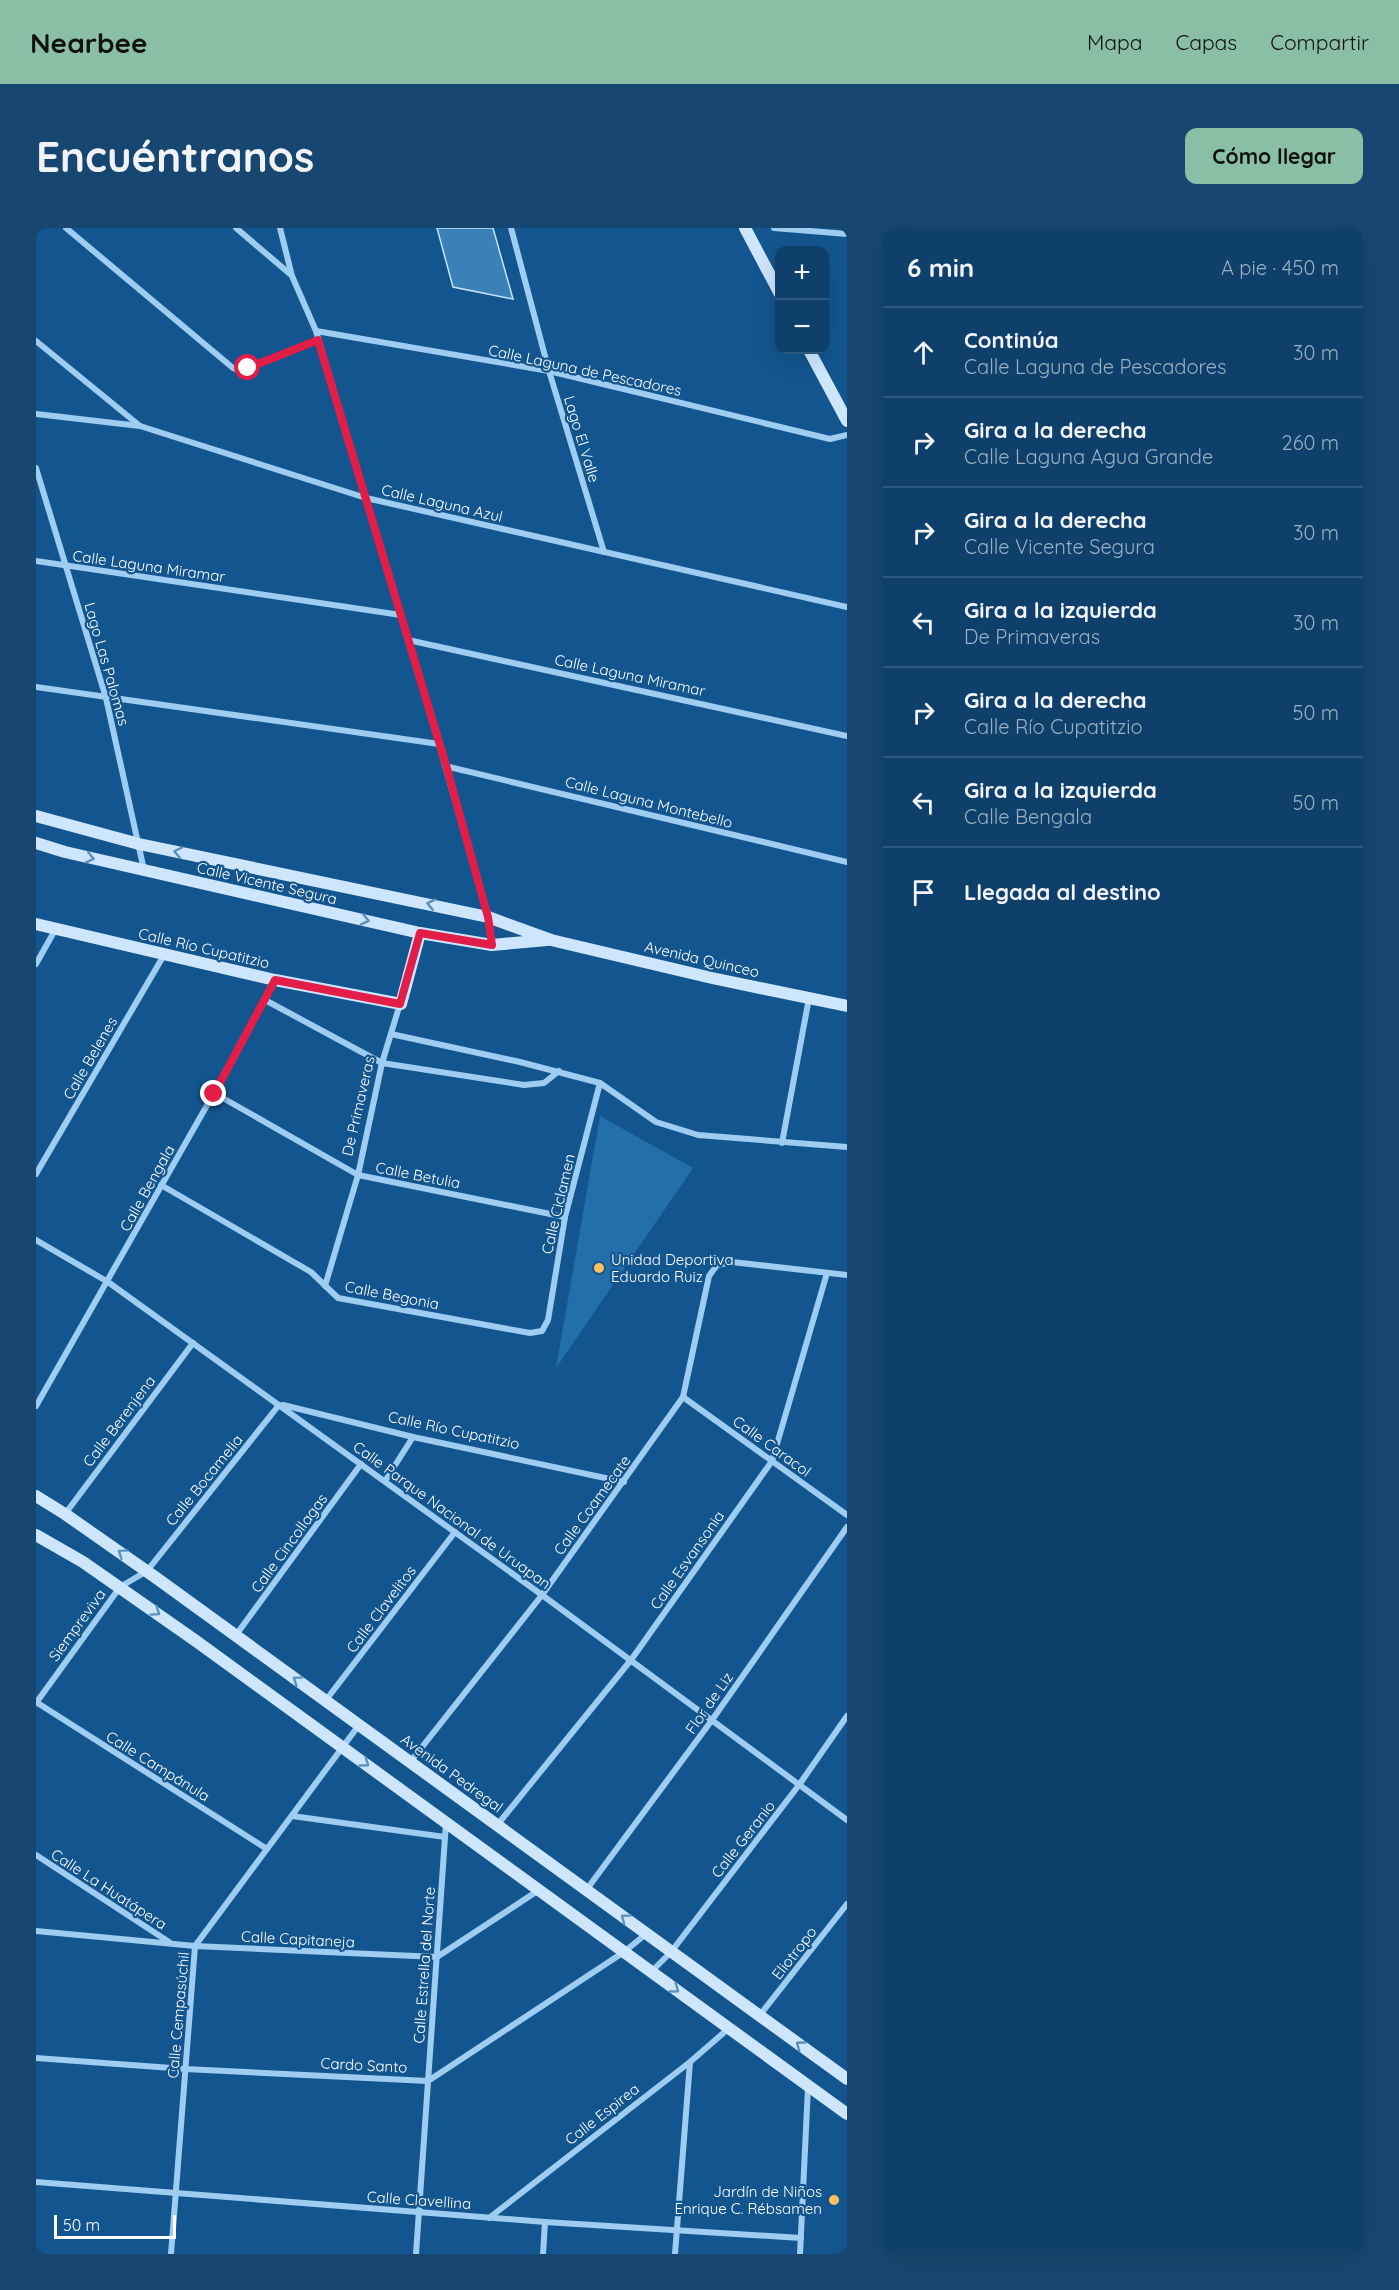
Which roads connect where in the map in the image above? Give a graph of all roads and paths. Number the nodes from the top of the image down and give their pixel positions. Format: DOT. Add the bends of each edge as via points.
graph roads {
  1 [pos="66,228"];
  2 [pos="236,228"];
  3 [pos="280,228"];
  4 [pos="511,228"];
  5 [pos="745,228"];
  6 [pos="774,228"];
  7 [pos="847,234"];
  8 [pos="292,276"];
  9 [pos="775,285"];
  10 [pos="316,331"];
  11 [pos="318,340"];
  12 [pos="36,341"];
  13 [pos="811,354"];
  14 [pos="549,371"];
  15 [pos="36,414"];
  16 [pos="847,421"];
  17 [pos="141,426"];
  18 [pos="847,435"];
  19 [pos="36,468"];
  20 [pos="366,498"];
  21 [pos="604,552"];
  22 [pos="36,561"];
  23 [pos="66,566"];
  24 [pos="847,607"];
  25 [pos="401,615"];
  26 [pos="408,640"];
  27 [pos="36,687"];
  28 [pos="106,698"];
  29 [pos="847,736"];
  30 [pos="439,744"];
  31 [pos="446,765"];
  32 [pos="36,816"];
  33 [pos="36,843"];
  34 [pos="139,844"];
  35 [pos="847,862"];
  36 [pos="144,870"];
  37 [pos="488,917"];
  38 [pos="36,924"];
  39 [pos="55,930"];
  40 [pos="420,933"];
  41 [pos="551,940"];
  42 [pos="492,945"];
  43 [pos="164,954"];
  44 [pos="36,964"];
  45 [pos="275,980"];
  46 [pos="809,998"];
  47 [pos="265,1000"];
  48 [pos="400,1004"];
  49 [pos="847,1006"];
  50 [pos="391,1035"];
  51 [pos="382,1063"];
  52 [pos="560,1071"];
  53 [pos="600,1083"];
  54 [pos="214,1094"];
  55 [pos="782,1143"];
  56 [pos="847,1147"];
  57 [pos="36,1174"];
  58 [pos="358,1175"];
  59 [pos="161,1185"];
  60 [pos="565,1217"];
  61 [pos="36,1240"];
  62 [pos="827,1273"];
  63 [pos="847,1275"];
  64 [pos="108,1282"];
  65 [pos="325,1286"];
  66 [pos="542,1331"];
  67 [pos="193,1343"];
  68 [pos="683,1397"];
  69 [pos="279,1405"];
  70 [pos="36,1406"];
  71 [pos="413,1437"];
  72 [pos="771,1461"];
  73 [pos="361,1464"];
  74 [pos="385,1481"];
  75 [pos="624,1482"];
  76 [pos="36,1496"];
  77 [pos="65,1514"];
  78 [pos="847,1515"];
  79 [pos="847,1527"];
  80 [pos="455,1532"];
  81 [pos="36,1535"];
  82 [pos="147,1571"];
  83 [pos="120,1587"];
  84 [pos="542,1595"];
  85 [pos="235,1636"];
  86 [pos="631,1660"];
  87 [pos="326,1700"];
  88 [pos="36,1702"];
  89 [pos="847,1716"];
  90 [pos="712,1720"];
  91 [pos="360,1724"];
  92 [pos="343,1747"];
  93 [pos="411,1761"];
  94 [pos="800,1785"];
  95 [pos="292,1816"];
  96 [pos="847,1820"];
  97 [pos="446,1822"];
  98 [pos="498,1824"];
  99 [pos="445,1837"];
  100 [pos="267,1849"];
  101 [pos="36,1856"];
  102 [pos="587,1889"];
  103 [pos="540,1890"];
  104 [pos="847,1904"];
  105 [pos="36,1931"];
  106 [pos="646,1934"];
  107 [pos="170,1942"];
  108 [pos="195,1946"];
  109 [pos="624,1952"];
  110 [pos="671,1952"];
  111 [pos="436,1958"];
  112 [pos="652,1971"];
  113 [pos="760,2016"];
  114 [pos="729,2028"];
  115 [pos="36,2058"];
  116 [pos="690,2062"];
  117 [pos="185,2068"];
  118 [pos="847,2079"];
  119 [pos="428,2081"];
  120 [pos="808,2085"];
  121 [pos="847,2114"];
  122 [pos="36,2182"];
  123 [pos="176,2193"];
  124 [pos="419,2212"];
  125 [pos="489,2218"];
  126 [pos="545,2222"];
  127 [pos="676,2232"];
  128 [pos="801,2238"];
  129 [pos="171,2254"];
  130 [pos="416,2254"];
  131 [pos="543,2254"];
  132 [pos="675,2254"];
  133 [pos="800,2254"];
  1 -- 11 [label="street" via="233,368 248,368"];
  2 -- 8 [label="street"];
  3 -- 8 [label="street"];
  4 -- 14 [label="street, Lago El Valle"];
  5 -- 9 [label="street"];
  6 -- 7 [label="street"];
  8 -- 10 [label="street"];
  10 -- 11 [label="street"];
  10 -- 14 [label="street, Calle Laguna de Pescadores"];
  11 -- 20 [label="street"];
  12 -- 17 [label="street"];
  13 -- 16 [label="street"];
  14 -- 18 [label="street, Calle Laguna de Pescadores" via="830,439"];
  14 -- 21 [label="street, Lago El Valle"];
  15 -- 17 [label="street, Calle Laguna Azul"];
  17 -- 20 [label="street, Calle Laguna Azul"];
  19 -- 23 [label="street, Lago Las Palomas"];
  20 -- 21 [label="street, Calle Laguna Azul"];
  20 -- 25 [label="street"];
  21 -- 24 [label="street, Calle Laguna Azul"];
  22 -- 23 [label="street, Calle Laguna Miramar"];
  23 -- 25 [label="street, Calle Laguna Miramar"];
  23 -- 28 [label="street, Lago Las Palomas"];
  25 -- 26 [label="street"];
  26 -- 29 [label="street, Calle Laguna Miramar"];
  26 -- 30 [label="street"];
  27 -- 28 [label="street"];
  28 -- 30 [label="street"];
  28 -- 34 [label="street, Lago Las Palomas"];
  30 -- 31 [label="street"];
  31 -- 35 [label="street, Calle Laguna Montebello"];
  31 -- 37 [label="street"];
  32 -- 34 [label="street, Calle Vicente Segura"];
  33 -- 36 [label="street, Calle Vicente Segura, one-way"];
  34 -- 36 [label="street, Lago Las Palomas"];
  37 -- 34 [label="street, Calle Vicente Segura, one-way"];
  36 -- 40 [label="street, Calle Vicente Segura, one-way"];
  37 -- 41 [label="street, Avenida Quinceo"];
  37 -- 42 [label="street"];
  38 -- 39 [label="street, Calle Río Cupatitzio"];
  39 -- 43 [label="street, Calle Río Cupatitzio"];
  39 -- 44 [label="street"];
  40 -- 42 [label="street, Calle Vicente Segura"];
  40 -- 48 [label="street, De Primaveras"];
  41 -- 42 [label="street, Avenida Quinceo"];
  41 -- 46 [label="street, Avenida Quinceo"];
  43 -- 45 [label="street, Calle Río Cupatitzio"];
  43 -- 57 [label="street, Calle Belenes"];
  45 -- 47 [label="street, Calle Bengala"];
  45 -- 48 [label="street, Calle Río Cupatitzio"];
  46 -- 49 [label="street, Avenida Quinceo"];
  46 -- 55 [label="street"];
  47 -- 51 [label="street"];
  47 -- 54 [label="street, Calle Bengala"];
  48 -- 50 [label="street, De Primaveras"];
  50 -- 51 [label="street, De Primaveras"];
  50 -- 52 [label="street"];
  51 -- 52 [label="street" via="524,1085 544,1083"];
  51 -- 58 [label="street, De Primaveras"];
  52 -- 53 [label="street"];
  53 -- 55 [label="street" via="656,1122 698,1135"];
  53 -- 60 [label="street, Calle Ciclamen"];
  54 -- 58 [label="street, Calle Betulia"];
  54 -- 59 [label="street, Calle Bengala"];
  55 -- 56 [label="street"];
  58 -- 60 [label="street, Calle Betulia"];
  58 -- 65 [label="street, De Primaveras"];
  59 -- 64 [label="street, Calle Bengala"];
  59 -- 65 [label="street, Calle Begonia" via="311,1272"];
  60 -- 66 [label="street, Calle Ciclamen" via="548,1320"];
  61 -- 64 [label="street, Calle Parque Nacional de Uruapan"];
  62 -- 63 [label="street"];
  62 -- 68 [label="street, Calle Coamecate" via="732,1262 717,1265 709,1276"];
  62 -- 72 [label="street, Calle Esvansonia"];
  64 -- 67 [label="street, Calle Parque Nacional de Uruapan"];
  64 -- 70 [label="street, Calle Bengala"];
  65 -- 66 [label="street, Calle Begonia" via="338,1298 530,1334"];
  67 -- 69 [label="street, Calle Parque Nacional de Uruapan"];
  67 -- 77 [label="street, Calle Berenjena"];
  68 -- 72 [label="street, Calle Caracol"];
  68 -- 75 [label="street, Calle Coamecate"];
  69 -- 71 [label="street, Calle Río Cupatitzio"];
  69 -- 73 [label="street, Calle Parque Nacional de Uruapan"];
  69 -- 82 [label="street, Calle Bocamelia"];
  71 -- 74 [label="street"];
  71 -- 75 [label="street, Calle Río Cupatitzio"];
  72 -- 78 [label="street, Calle Caracol"];
  72 -- 86 [label="street, Calle Esvansonia"];
  73 -- 74 [label="street, Calle Parque Nacional de Uruapan"];
  73 -- 85 [label="street, Calle Cincollagas"];
  74 -- 80 [label="street, Calle Parque Nacional de Uruapan"];
  75 -- 84 [label="street, Calle Coamecate"];
  76 -- 77 [label="street, Avenida Pedregal"];
  82 -- 77 [label="street, Avenida Pedregal, one-way"];
  79 -- 90 [label="street, Flor de Liz"];
  80 -- 84 [label="street, Calle Parque Nacional de Uruapan"];
  80 -- 87 [label="street, Calle Clavelitos"];
  81 -- 83 [label="street"];
  82 -- 83 [label="street, Siempreviva"];
  82 -- 85 [label="street, Avenida Pedregal"];
  83 -- 88 [label="street, Siempreviva"];
  83 -- 92 [label="street, one-way"];
  84 -- 86 [label="street, Calle Parque Nacional de Uruapan"];
  84 -- 93 [label="street, Calle Coamecate"];
  87 -- 85 [label="street, Avenida Pedregal, one-way"];
  86 -- 90 [label="street, Calle Parque Nacional de Uruapan"];
  86 -- 98 [label="street, Calle Esvansonia"];
  87 -- 91 [label="street, Avenida Pedregal"];
  88 -- 100 [label="street, Calle Campánula"];
  89 -- 94 [label="street, Calle Geranio"];
  90 -- 94 [label="street, Calle Parque Nacional de Uruapan"];
  90 -- 102 [label="street, Flor de Liz"];
  91 -- 92 [label="street, Calle Cempasúchil"];
  91 -- 93 [label="street, Avenida Pedregal"];
  92 -- 95 [label="street, Calle Cempasúchil"];
  92 -- 97 [label="street, one-way"];
  93 -- 98 [label="street, Avenida Pedregal"];
  94 -- 96 [label="street, Calle Parque Nacional de Uruapan"];
  94 -- 110 [label="street, Calle Geranio"];
  95 -- 99 [label="street"];
  95 -- 100 [label="street, Calle Cempasúchil"];
  97 -- 99 [label="street, Calle Estrella del Norte"];
  97 -- 103 [label="street"];
  98 -- 102 [label="street, Avenida Pedregal"];
  99 -- 111 [label="street, Calle Estrella del Norte"];
  100 -- 108 [label="street, Calle Cempasúchil"];
  101 -- 107 [label="street, Calle La Huatápera"];
  106 -- 102 [label="street, Avenida Pedregal, one-way"];
  103 -- 109 [label="street"];
  103 -- 111 [label="street"];
  104 -- 113 [label="street, Eliotropo"];
  105 -- 107 [label="street, Calle Capitaneja"];
  106 -- 109 [label="street, Cardo Santo"];
  106 -- 110 [label="street, Avenida Pedregal"];
  107 -- 108 [label="street, Calle Capitaneja"];
  108 -- 111 [label="street, Calle Capitaneja"];
  108 -- 117 [label="street, Calle Cempasúchil"];
  109 -- 112 [label="street"];
  109 -- 119 [label="street, Cardo Santo"];
  110 -- 112 [label="street, Calle Geranio"];
  110 -- 113 [label="street, Avenida Pedregal"];
  111 -- 119 [label="street, Calle Estrella del Norte"];
  112 -- 114 [label="street, one-way"];
  118 -- 113 [label="street, Avenida Pedregal, one-way"];
  114 -- 116 [label="street, Calle Espirea"];
  114 -- 120 [label="street"];
  115 -- 117 [label="street, Cardo Santo"];
  116 -- 125 [label="street, Calle Espirea"];
  116 -- 127 [label="street"];
  117 -- 119 [label="street, Cardo Santo"];
  117 -- 123 [label="street, Calle Cempasúchil"];
  119 -- 124 [label="street, Calle Estrella del Norte"];
  120 -- 121 [label="street"];
  120 -- 128 [label="street"];
  122 -- 123 [label="street, Calle Clavellina"];
  123 -- 124 [label="street, Calle Clavellina"];
  123 -- 129 [label="street, Calle Cempasúchil"];
  124 -- 125 [label="street, Calle Clavellina"];
  124 -- 130 [label="street, Calle Estrella del Norte"];
  125 -- 126 [label="street, Calle Clavellina"];
  126 -- 127 [label="street, Calle Clavellina"];
  126 -- 131 [label="street"];
  127 -- 128 [label="street, Calle Clavellina"];
  127 -- 132 [label="street"];
  128 -- 133 [label="street"];
}
